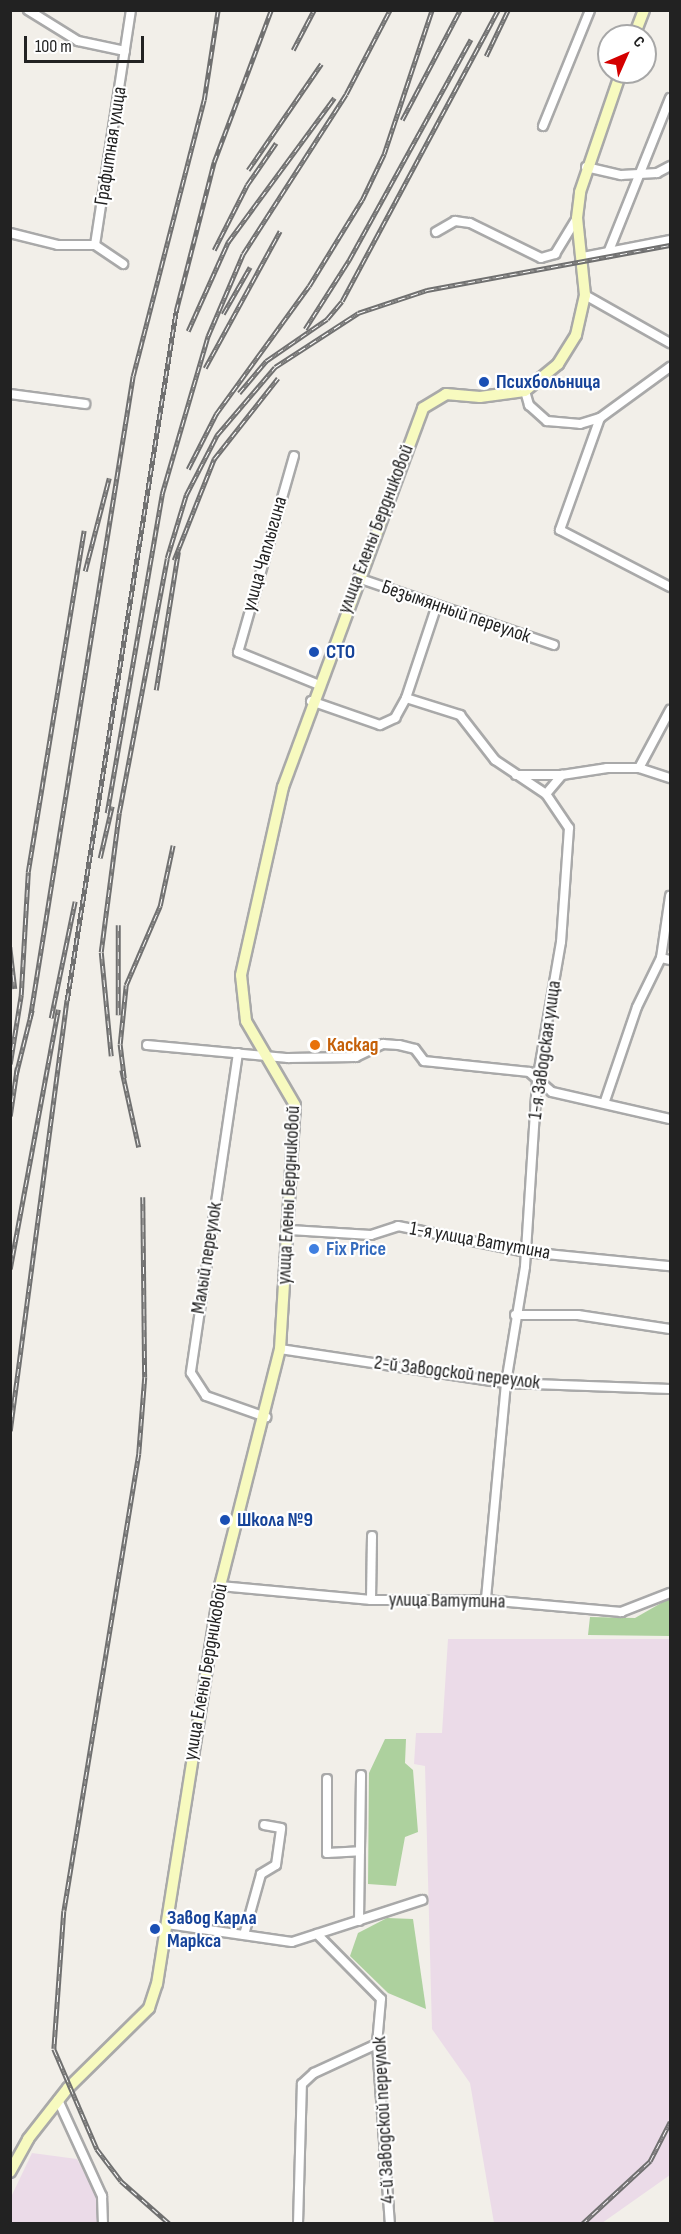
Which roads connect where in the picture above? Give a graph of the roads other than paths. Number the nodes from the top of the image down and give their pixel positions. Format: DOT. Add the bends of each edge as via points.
graph roads {
  1 [pos="28,10"];
  2 [pos="131,10"];
  3 [pos="590,10"];
  4 [pos="125,51"];
  5 [pos="617,84"];
  6 [pos="670,98"];
  7 [pos="543,126"];
  8 [pos="670,166"];
  9 [pos="586,167"];
  10 [pos="638,174"];
  11 [pos="577,218"];
  12 [pos="436,232"];
  13 [pos="10,233"];
  14 [pos="670,240"];
  15 [pos="95,245"];
  16 [pos="608,253"];
  17 [pos="583,257"];
  18 [pos="123,264"];
  19 [pos="585,295"];
  20 [pos="670,343"];
  21 [pos="670,367"];
  22 [pos="525,392"];
  23 [pos="10,394"];
  24 [pos="85,404"];
  25 [pos="600,418"];
  26 [pos="294,456"];
  27 [pos="358,578"];
  28 [pos="670,587"];
  29 [pos="437,605"];
  30 [pos="554,645"];
  31 [pos="317,684"];
  32 [pos="406,698"];
  33 [pos="311,701"];
  34 [pos="670,710"];
  35 [pos="639,768"];
  36 [pos="512,774"];
  37 [pos="562,775"];
  38 [pos="670,778"];
  39 [pos="546,794"];
  40 [pos="670,896"];
  41 [pos="661,958"];
  42 [pos="670,960"];
  43 [pos="147,1045"];
  44 [pos="238,1053"];
  45 [pos="268,1056"];
  46 [pos="537,1080"];
  47 [pos="605,1101"];
  48 [pos="670,1119"];
  49 [pos="290,1230"];
  50 [pos="526,1252"];
  51 [pos="670,1266"];
  52 [pos="515,1315"];
  53 [pos="670,1329"];
  54 [pos="280,1349"];
  55 [pos="506,1383"];
  56 [pos="670,1389"];
  57 [pos="266,1417"];
  58 [pos="372,1536"];
  59 [pos="220,1586"];
  60 [pos="670,1593"];
  61 [pos="370,1600"];
  62 [pos="486,1600"];
  63 [pos="361,1775"];
  64 [pos="327,1779"];
  65 [pos="264,1824"];
  66 [pos="360,1851"];
  67 [pos="422,1900"];
  68 [pos="359,1921"];
  69 [pos="167,1924"];
  70 [pos="317,1934"];
  71 [pos="244,1935"];
  72 [pos="377,2044"];
  73 [pos="58,2100"];
  74 [pos="10,2172"];
  75 [pos="103,2223"];
  76 [pos="298,2223"];
  77 [pos="390,2223"];
  1 -- 4 [label="street" via="78,41"];
  2 -- 4 [label="street, Графитная улица"];
  3 -- 7 [label="street"];
  4 -- 15 [label="street, Графитная улица"];
  5 -- 9 [label="street"];
  6 -- 10 [label="street"];
  8 -- 10 [label="street"];
  9 -- 10 [label="street"];
  9 -- 11 [label="street"];
  10 -- 16 [label="street"];
  11 -- 12 [label="street" via="555,254 541,258 470,223 455,221"];
  11 -- 17 [label="street"];
  13 -- 15 [label="street" via="58,245"];
  14 -- 16 [label="street"];
  15 -- 18 [label="street"];
  16 -- 17 [label="street"];
  17 -- 19 [label="street"];
  19 -- 20 [label="street"];
  19 -- 22 [label="street" via="576,335 558,364"];
  21 -- 25 [label="street"];
  22 -- 25 [label="street" via="529,405 547,421 580,424"];
  22 -- 27 [label="street, улица Елены Бердниковой" via="480,398 446,394 423,408"];
  23 -- 24 [label="street"];
  25 -- 28 [label="street" via="560,530"];
  26 -- 31 [label="street, улица Чаплыгина" via="238,652"];
  27 -- 29 [label="street, Безымянный переулок"];
  27 -- 31 [label="street, улица Елены Бердниковой"];
  29 -- 30 [label="street, Безымянный переулок"];
  29 -- 32 [label="street"];
  31 -- 33 [label="street, улица Елены Бердниковой"];
  32 -- 33 [label="street" via="395,718 380,725"];
  32 -- 36 [label="street, 1-я Заводская улица" via="460,715"];
  33 -- 45 [label="street, улица Елены Бердниковой" via="283,787 242,975 246,1021"];
  34 -- 35 [label="street"];
  35 -- 37 [label="street"];
  35 -- 38 [label="street"];
  36 -- 37 [label="street"];
  36 -- 39 [label="street, 1-я Заводская улица"];
  37 -- 39 [label="street"];
  39 -- 46 [label="street, 1-я Заводская улица" via="569,828 561,942"];
  40 -- 41 [label="street"];
  41 -- 42 [label="street"];
  41 -- 47 [label="street" via="637,1007"];
  43 -- 44 [label="street"];
  44 -- 45 [label="street"];
  44 -- 57 [label="street, Малый переулок" via="191,1373 206,1396"];
  45 -- 46 [label="street" via="356,1057 383,1044 399,1045 415,1049 424,1060 529,1072"];
  45 -- 49 [label="street, улица Елены Бердниковой" via="296,1105"];
  46 -- 47 [label="street" via="552,1092"];
  46 -- 50 [label="street, 1-я Заводская улица"];
  47 -- 48 [label="street"];
  49 -- 50 [label="street, 1-я улица Ватутина" via="371,1235 398,1226"];
  49 -- 54 [label="street, улица Елены Бердниковой"];
  50 -- 51 [label="street, 1-я улица Ватутина"];
  50 -- 52 [label="street, 1-я Заводская улица"];
  52 -- 53 [label="street" via="578,1315"];
  52 -- 55 [label="street, 1-я Заводская улица"];
  54 -- 55 [label="street, 2-й Заводской переулок"];
  54 -- 57 [label="street, улица Елены Бердниковой"];
  55 -- 56 [label="street, 2-й Заводской переулок"];
  55 -- 62 [label="street, 1-я Заводская улица"];
  57 -- 59 [label="street, улица Елены Бердниковой"];
  58 -- 61 [label="street"];
  59 -- 61 [label="street, улица Ватутина"];
  59 -- 69 [label="street, улица Елены Бердниковой"];
  60 -- 62 [label="street, улица Ватутина" via="621,1612"];
  61 -- 62 [label="street, улица Ватутина"];
  63 -- 66 [label="street"];
  64 -- 66 [label="street" via="327,1852"];
  65 -- 71 [label="street" via="280,1828 276,1865 261,1874"];
  66 -- 68 [label="street"];
  67 -- 68 [label="street"];
  68 -- 70 [label="street"];
  69 -- 71 [label="street"];
  69 -- 73 [label="street, улица Елены Бердниковой" via="149,2008"];
  70 -- 71 [label="street" via="292,1942"];
  70 -- 72 [label="street, 4-й Заводской переулок" via="381,1999"];
  72 -- 76 [label="street" via="314,2073 302,2084"];
  72 -- 77 [label="street, 4-й Заводской переулок"];
  73 -- 74 [label="street, улица Елены Бердниковой"];
  73 -- 75 [label="street" via="102,2196"];
}
